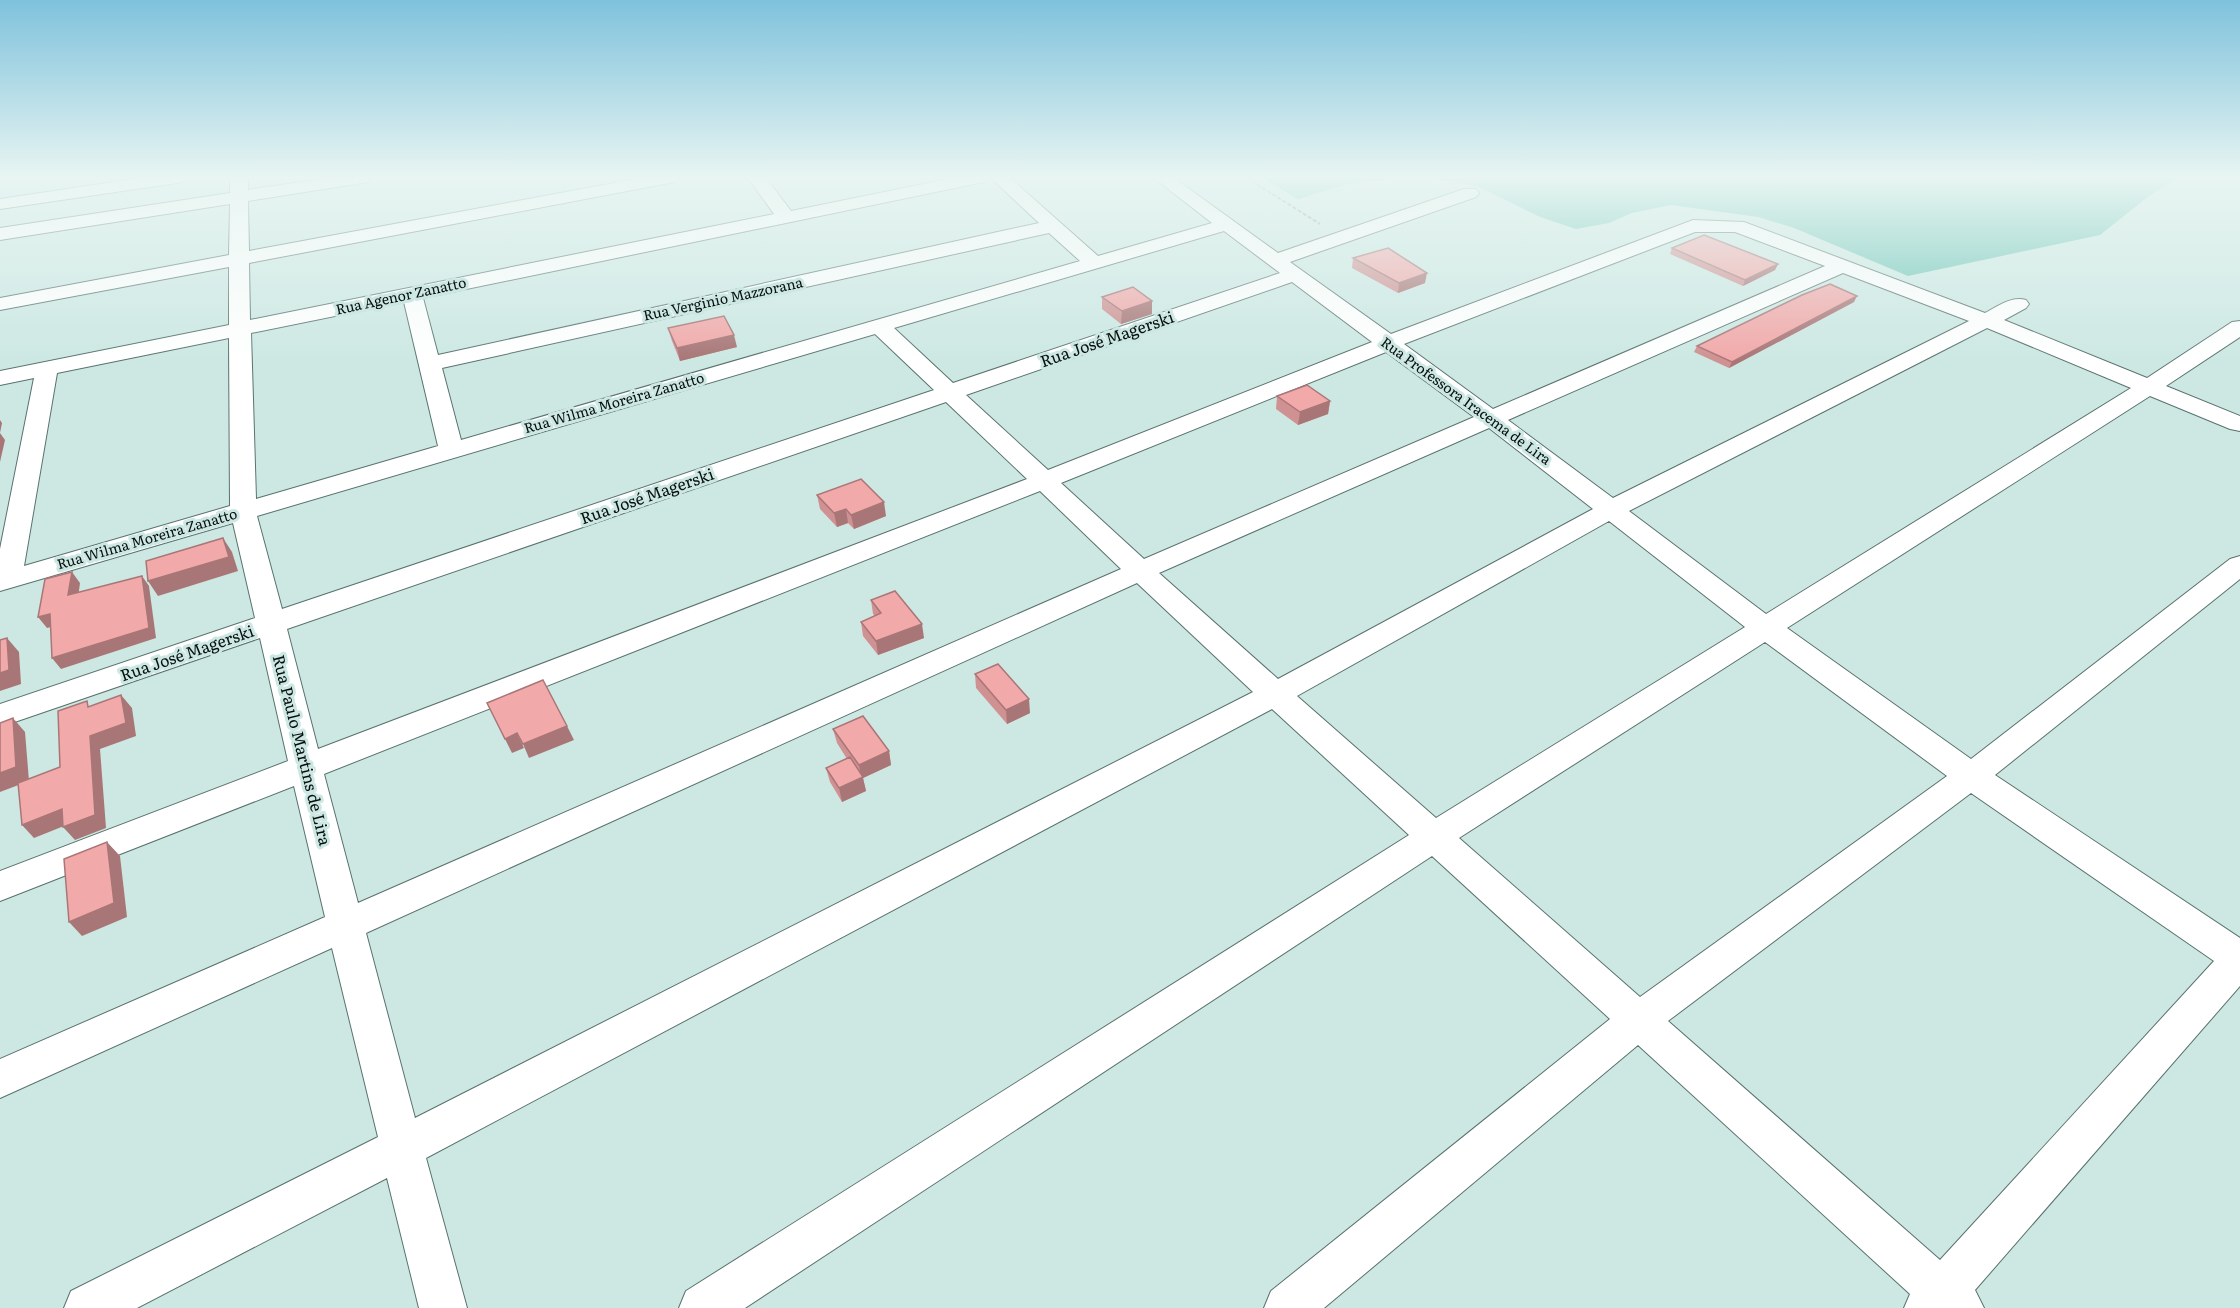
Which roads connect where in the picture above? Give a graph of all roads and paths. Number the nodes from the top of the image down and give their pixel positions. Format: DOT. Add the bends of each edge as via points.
graph roads {
  1 [pos="238,239"];
  2 [pos="348,239"];
  3 [pos="679,239"];
  4 [pos="994,239"];
  5 [pos="1067,239"];
  6 [pos="1175,239"];
  7 [pos="1248,239"];
  8 [pos="1336,239"];
  9 [pos="1659,239"];
  10 [pos="1772,239"];
  11 [pos="238,260"];
  12 [pos="1093,262"];
  13 [pos="1844,266"];
  14 [pos="1285,267"];
  15 [pos="412,294"];
  16 [pos="0,304"];
  17 [pos="2019,304"];
  18 [pos="1988,321"];
  19 [pos="879,326"];
  20 [pos="2240,327"];
  21 [pos="239,329"];
  22 [pos="1388,343"];
  23 [pos="429,364"];
  24 [pos="47,368"];
  25 [pos="0,378"];
  26 [pos="2147,388"];
  27 [pos="949,393"];
  28 [pos="1492,419"];
  29 [pos="2238,424"];
  30 [pos="451,450"];
  31 [pos="1044,481"];
  32 [pos="1612,509"];
  33 [pos="243,511"];
  34 [pos="2240,565"];
  35 [pos="1140,571"];
  36 [pos="4,580"];
  37 [pos="270,624"];
  38 [pos="1766,628"];
  39 [pos="1275,694"];
  40 [pos="0,716"];
  41 [pos="307,766"];
  42 [pos="1971,776"];
  43 [pos="1435,836"];
  44 [pos="0,886"];
  45 [pos="346,924"];
  46 [pos="2240,958"];
  47 [pos="1639,1020"];
  48 [pos="0,1079"];
  49 [pos="401,1148"];
  50 [pos="1944,1303"];
  51 [pos="88,1308"];
  52 [pos="443,1308"];
  53 [pos="703,1308"];
  54 [pos="1287,1308"];
  1 -- 11 [label="street, Rua Paulo Martins de Lira"];
  2 -- 11 [label="street"];
  3 -- 15 [label="street, Rua Agenor Zanatto"];
  4 -- 23 [label="street, Rua Verginio Mazzorana"];
  5 -- 12 [label="street"];
  6 -- 12 [label="street, Rua Wilma Moreira Zanatto"];
  7 -- 14 [label="street, Rua Professora Iracema de Lira"];
  8 -- 14 [label="street, Rua José Magerski"];
  9 -- 22 [label="street"];
  10 -- 13 [label="street"];
  11 -- 16 [label="street"];
  11 -- 21 [label="street, Rua Paulo Martins de Lira"];
  12 -- 19 [label="street, Rua Wilma Moreira Zanatto"];
  13 -- 18 [label="street"];
  13 -- 28 [label="street"];
  14 -- 22 [label="street, Rua Professora Iracema de Lira"];
  14 -- 27 [label="street, Rua José Magerski"];
  15 -- 21 [label="street, Rua Agenor Zanatto"];
  15 -- 23 [label="street"];
  17 -- 18 [label="street"];
  18 -- 26 [label="street"];
  18 -- 32 [label="street"];
  19 -- 27 [label="street"];
  19 -- 30 [label="street, Rua Wilma Moreira Zanatto"];
  20 -- 26 [label="street"];
  21 -- 24 [label="street, Rua Agenor Zanatto"];
  21 -- 33 [label="street, Rua Paulo Martins de Lira"];
  22 -- 28 [label="street, Rua Professora Iracema de Lira"];
  22 -- 31 [label="street"];
  23 -- 30 [label="street"];
  24 -- 25 [label="street, Rua Agenor Zanatto"];
  24 -- 36 [label="street"];
  26 -- 29 [label="street"];
  26 -- 38 [label="street"];
  27 -- 31 [label="street"];
  27 -- 37 [label="street, Rua José Magerski"];
  28 -- 32 [label="street, Rua Professora Iracema de Lira"];
  28 -- 35 [label="street"];
  30 -- 33 [label="street, Rua Wilma Moreira Zanatto"];
  31 -- 35 [label="street"];
  31 -- 41 [label="street"];
  32 -- 38 [label="street, Rua Professora Iracema de Lira"];
  32 -- 39 [label="street"];
  33 -- 36 [label="street, Rua Wilma Moreira Zanatto"];
  33 -- 37 [label="street, Rua Paulo Martins de Lira"];
  34 -- 42 [label="street"];
  35 -- 39 [label="street"];
  35 -- 45 [label="street"];
  37 -- 40 [label="street, Rua José Magerski"];
  37 -- 41 [label="street, Rua Paulo Martins de Lira"];
  38 -- 42 [label="street, Rua Professora Iracema de Lira"];
  38 -- 43 [label="street"];
  39 -- 43 [label="street"];
  39 -- 49 [label="street"];
  41 -- 44 [label="street"];
  41 -- 45 [label="street, Rua Paulo Martins de Lira"];
  42 -- 46 [label="street, Rua Professora Iracema de Lira"];
  42 -- 47 [label="street"];
  43 -- 47 [label="street"];
  43 -- 53 [label="street"];
  45 -- 48 [label="street"];
  45 -- 49 [label="street, Rua Paulo Martins de Lira"];
  46 -- 50 [label="street"];
  47 -- 50 [label="street"];
  47 -- 54 [label="street"];
  49 -- 51 [label="street"];
  49 -- 52 [label="street, Rua Paulo Martins de Lira"];
}
